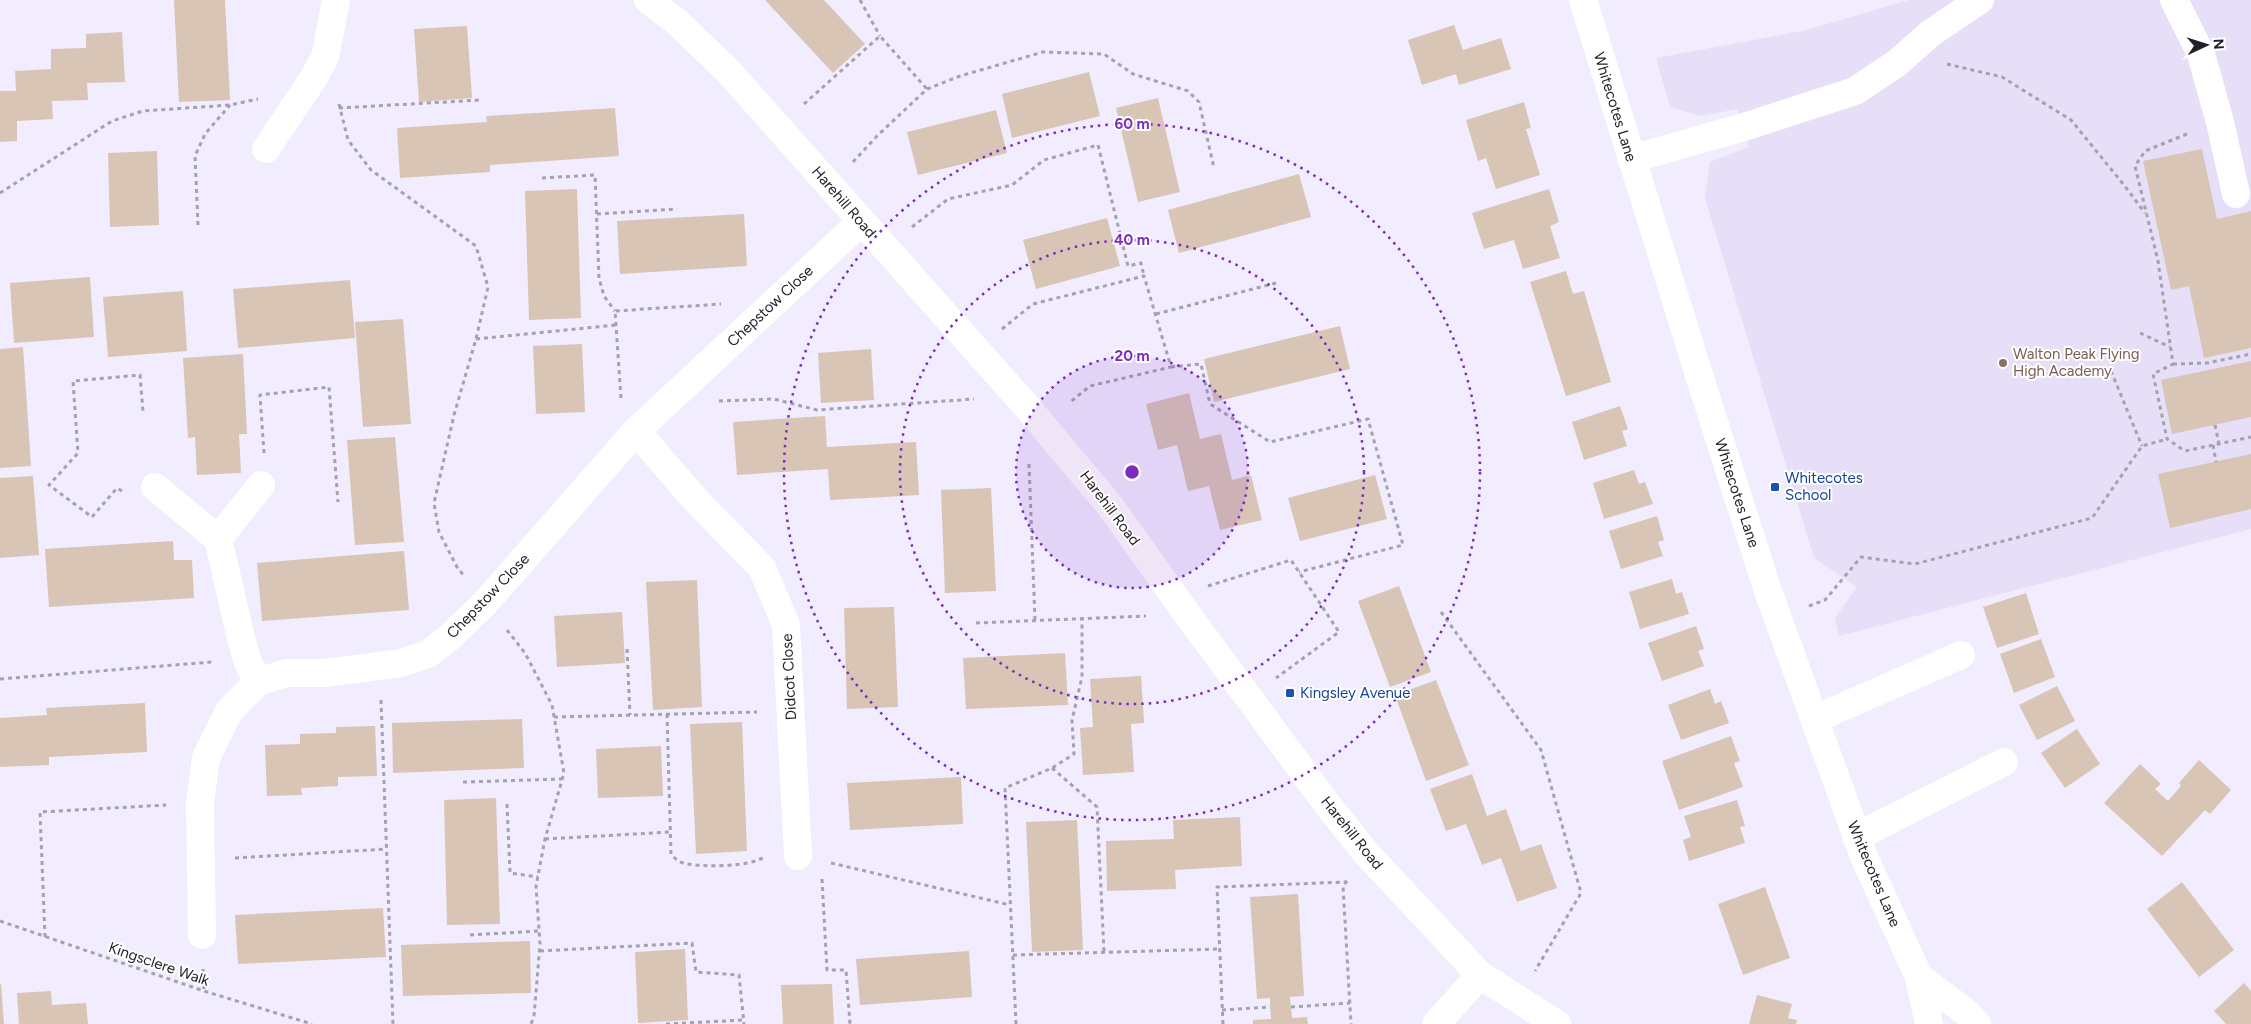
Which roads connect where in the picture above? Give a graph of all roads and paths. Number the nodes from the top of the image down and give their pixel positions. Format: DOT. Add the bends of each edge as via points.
graph roads {
  1 [pos="336,0"];
  2 [pos="648,0"];
  3 [pos="860,0"];
  4 [pos="1583,0"];
  5 [pos="1980,0"];
  6 [pos="2174,0"];
  7 [pos="880,36"];
  8 [pos="1946,64"];
  9 [pos="313,79"];
  10 [pos="927,89"];
  11 [pos="263,98"];
  12 [pos="481,100"];
  13 [pos="230,105"];
  14 [pos="339,108"];
  15 [pos="2220,122"];
  16 [pos="778,128"];
  17 [pos="266,149"];
  18 [pos="1631,158"];
  19 [pos="1214,168"];
  20 [pos="542,178"];
  21 [pos="831,187"];
  22 [pos="0,193"];
  23 [pos="2236,194"];
  24 [pos="677,209"];
  25 [pos="597,214"];
  26 [pos="2147,216"];
  27 [pos="861,222"];
  28 [pos="198,225"];
  29 [pos="885,248"];
  30 [pos="1144,276"];
  31 [pos="1280,282"];
  32 [pos="777,300"];
  33 [pos="615,311"];
  34 [pos="1156,314"];
  35 [pos="616,325"];
  36 [pos="2140,333"];
  37 [pos="476,339"];
  38 [pos="2170,347"];
  39 [pos="975,349"];
  40 [pos="2251,354"];
  41 [pos="2173,364"];
  42 [pos="1171,366"];
  43 [pos="2111,371"];
  44 [pos="666,403"];
  45 [pos="1029,409"];
  46 [pos="143,412"];
  47 [pos="2215,425"];
  48 [pos="2251,437"];
  49 [pos="630,438"];
  50 [pos="2168,439"];
  51 [pos="2219,444"];
  52 [pos="2213,445"];
  53 [pos="2142,446"];
  54 [pos="2216,462"];
  55 [pos="261,485"];
  56 [pos="155,487"];
  57 [pos="338,502"];
  58 [pos="218,539"];
  59 [pos="1299,572"];
  60 [pos="485,604"];
  61 [pos="1180,605"];
  62 [pos="1440,612"];
  63 [pos="1778,618"];
  64 [pos="1082,619"];
  65 [pos="1035,620"];
  66 [pos="976,623"];
  67 [pos="627,649"];
  68 [pos="1961,655"];
  69 [pos="379,666"];
  70 [pos="252,671"];
  71 [pos="0,679"];
  72 [pos="1249,697"];
  73 [pos="790,710"];
  74 [pos="667,714"];
  75 [pos="630,715"];
  76 [pos="554,717"];
  77 [pos="1815,719"];
  78 [pos="2004,762"];
  79 [pos="1052,768"];
  80 [pos="562,778"];
  81 [pos="463,782"];
  82 [pos="200,804"];
  83 [pos="507,804"];
  84 [pos="671,832"];
  85 [pos="1856,837"];
  86 [pos="546,840"];
  87 [pos="386,849"];
  88 [pos="1367,854"];
  89 [pos="810,858"];
  90 [pos="200,860"];
  91 [pos="538,877"];
  92 [pos="1346,882"];
  93 [pos="1010,906"];
  94 [pos="0,921"];
  95 [pos="539,931"];
  96 [pos="202,935"];
  97 [pos="470,935"];
  98 [pos="45,937"];
  99 [pos="1220,949"];
  100 [pos="540,951"];
  101 [pos="1104,952"];
  102 [pos="1013,955"];
  103 [pos="1480,975"];
  104 [pos="1919,977"];
  105 [pos="1519,1000"];
  106 [pos="1350,1003"];
  107 [pos="1291,1006"];
  108 [pos="1270,1007"];
  109 [pos="1222,1010"];
  110 [pos="744,1022"];
  111 [pos="312,1024"];
  112 [pos="393,1024"];
  113 [pos="531,1024"];
  114 [pos="666,1024"];
  115 [pos="850,1024"];
  116 [pos="1016,1024"];
  117 [pos="1223,1024"];
  118 [pos="1352,1024"];
  119 [pos="1436,1024"];
  120 [pos="1557,1024"];
  121 [pos="1929,1024"];
  122 [pos="1977,1024"];
  1 -- 9 [label="street" via="325,57"];
  2 -- 16 [label="street, Harehill Road" via="678,23 728,71"];
  3 -- 7 [label="path"];
  4 -- 18 [label="street, Whitecotes Lane"];
  5 -- 18 [label="street" via="1855,91 1744,127"];
  6 -- 15 [label="street" via="2201,54"];
  7 -- 10 [label="path"];
  7 -- 16 [label="path"];
  8 -- 26 [label="path" via="2002,77 2071,120"];
  9 -- 14 [label="path" via="340,88"];
  9 -- 17 [label="street"];
  10 -- 19 [label="path" via="1043,52 1104,54 1133,74 1188,91 1199,102"];
  10 -- 21 [label="path" via="877,136"];
  11 -- 13 [label="path"];
  12 -- 14 [label="path"];
  13 -- 22 [label="path" via="143,111 112,121"];
  13 -- 28 [label="path" via="205,134 195,156"];
  14 -- 37 [label="path" via="348,140 371,170 476,246 488,287"];
  15 -- 23 [label="street"];
  15 -- 26 [label="path" via="2145,151 2136,166"];
  16 -- 21 [label="street, Harehill Road"];
  18 -- 63 [label="street, Whitecotes Lane"];
  20 -- 25 [label="path" via="595,175"];
  21 -- 27 [label="street, Harehill Road"];
  24 -- 25 [label="path"];
  25 -- 33 [label="path" via="599,278 604,296"];
  26 -- 38 [label="path" via="2158,261"];
  27 -- 29 [label="street, Harehill Road"];
  27 -- 32 [label="street, Chepstow Close"];
  29 -- 30 [label="path" via="948,199 1012,185 1044,160 1098,145 1128,266 1141,264"];
  29 -- 39 [label="street, Harehill Road"];
  30 -- 34 [label="path"];
  30 -- 39 [label="path" via="1033,304"];
  31 -- 34 [label="path"];
  32 -- 33 [label="path"];
  32 -- 44 [label="street, Chepstow Close"];
  33 -- 35 [label="path"];
  34 -- 42 [label="path"];
  35 -- 37 [label="path"];
  35 -- 49 [label="path"];
  36 -- 38 [label="path"];
  37 -- 60 [label="path" via="434,503 439,532 456,567"];
  38 -- 41 [label="path"];
  39 -- 45 [label="street, Harehill Road"];
  40 -- 41 [label="path" via="2207,363"];
  41 -- 50 [label="path" via="2153,374"];
  42 -- 45 [label="path" via="1090,386"];
  42 -- 59 [label="path" via="1201,364 1210,404 1270,442 1368,419 1403,546"];
  43 -- 53 [label="path"];
  44 -- 45 [label="path" via="774,399 817,410"];
  44 -- 49 [label="street, Chepstow Close"];
  45 -- 61 [label="street, Harehill Road" via="1110,507"];
  45 -- 65 [label="path"];
  46 -- 56 [label="path" via="140,375 73,381 78,453 49,485 92,517 117,488 142,502"];
  47 -- 51 [label="path"];
  48 -- 51 [label="path"];
  49 -- 60 [label="street, Chepstow Close"];
  49 -- 73 [label="street, Didcot Close" via="762,568 786,625"];
  50 -- 52 [label="path" via="2185,451"];
  50 -- 53 [label="path"];
  51 -- 52 [label="path"];
  52 -- 54 [label="path"];
  53 -- 63 [label="path" via="2092,518 1915,564 1862,556 1825,600"];
  55 -- 57 [label="path" via="252,477 265,460 260,395 329,387"];
  55 -- 58 [label="street"];
  56 -- 58 [label="street"];
  58 -- 70 [label="street"];
  59 -- 61 [label="path" via="1291,560"];
  59 -- 72 [label="path" via="1339,632"];
  60 -- 69 [label="street, Chepstow Close" via="428,654"];
  60 -- 76 [label="path" via="525,653 552,705"];
  61 -- 64 [label="path"];
  61 -- 72 [label="street, Harehill Road"];
  62 -- 105 [label="path" via="1541,750 1581,893"];
  63 -- 77 [label="street, Whitecotes Lane"];
  64 -- 65 [label="path"];
  64 -- 79 [label="path" via="1082,677 1072,720 1074,754"];
  65 -- 66 [label="path"];
  67 -- 75 [label="path"];
  68 -- 77 [label="street"];
  69 -- 70 [label="street, Chepstow Close" via="326,673"];
  69 -- 87 [label="path"];
  70 -- 71 [label="path"];
  70 -- 82 [label="street, Chepstow Close" via="206,758"];
  72 -- 88 [label="street, Harehill Road"];
  73 -- 74 [label="path"];
  73 -- 89 [label="street, Didcot Close"];
  74 -- 75 [label="path"];
  74 -- 84 [label="path"];
  75 -- 76 [label="path"];
  76 -- 80 [label="path" via="564,773"];
  77 -- 85 [label="street, Whitecotes Lane"];
  78 -- 85 [label="street"];
  79 -- 93 [label="path" via="1005,788"];
  79 -- 101 [label="path" via="1097,807"];
  80 -- 81 [label="path"];
  80 -- 86 [label="path"];
  82 -- 90 [label="street, Chepstow Close"];
  82 -- 98 [label="path" via="40,812"];
  83 -- 91 [label="path" via="510,873"];
  84 -- 86 [label="path"];
  84 -- 89 [label="path" via="671,854 686,864 734,864 758,861 770,854"];
  85 -- 104 [label="street, Whitecotes Lane"];
  86 -- 91 [label="path"];
  87 -- 90 [label="path"];
  87 -- 112 [label="path"];
  88 -- 92 [label="path"];
  88 -- 103 [label="street, Harehill Road"];
  89 -- 93 [label="path"];
  89 -- 115 [label="path" via="827,970 846,970"];
  90 -- 96 [label="street, Chepstow Close"];
  91 -- 95 [label="path"];
  92 -- 99 [label="path" via="1217,887"];
  92 -- 106 [label="path" via="1343,886"];
  93 -- 102 [label="path"];
  94 -- 98 [label="path, Kingsclere Walk"];
  95 -- 97 [label="path"];
  95 -- 100 [label="path"];
  98 -- 111 [label="path, Kingsclere Walk"];
  99 -- 101 [label="path"];
  99 -- 109 [label="path"];
  100 -- 110 [label="path" via="692,943 696,972 739,974"];
  100 -- 113 [label="path"];
  101 -- 102 [label="path"];
  102 -- 116 [label="path"];
  103 -- 105 [label="street, Harehill Road"];
  103 -- 119 [label="street"];
  104 -- 121 [label="street, Whitecotes Lane"];
  104 -- 122 [label="street, Whitecotes Lane"];
  105 -- 120 [label="street, Harehill Road"];
  106 -- 107 [label="path"];
  106 -- 118 [label="path"];
  108 -- 109 [label="path"];
  109 -- 117 [label="path"];
  110 -- 114 [label="path"];
}
